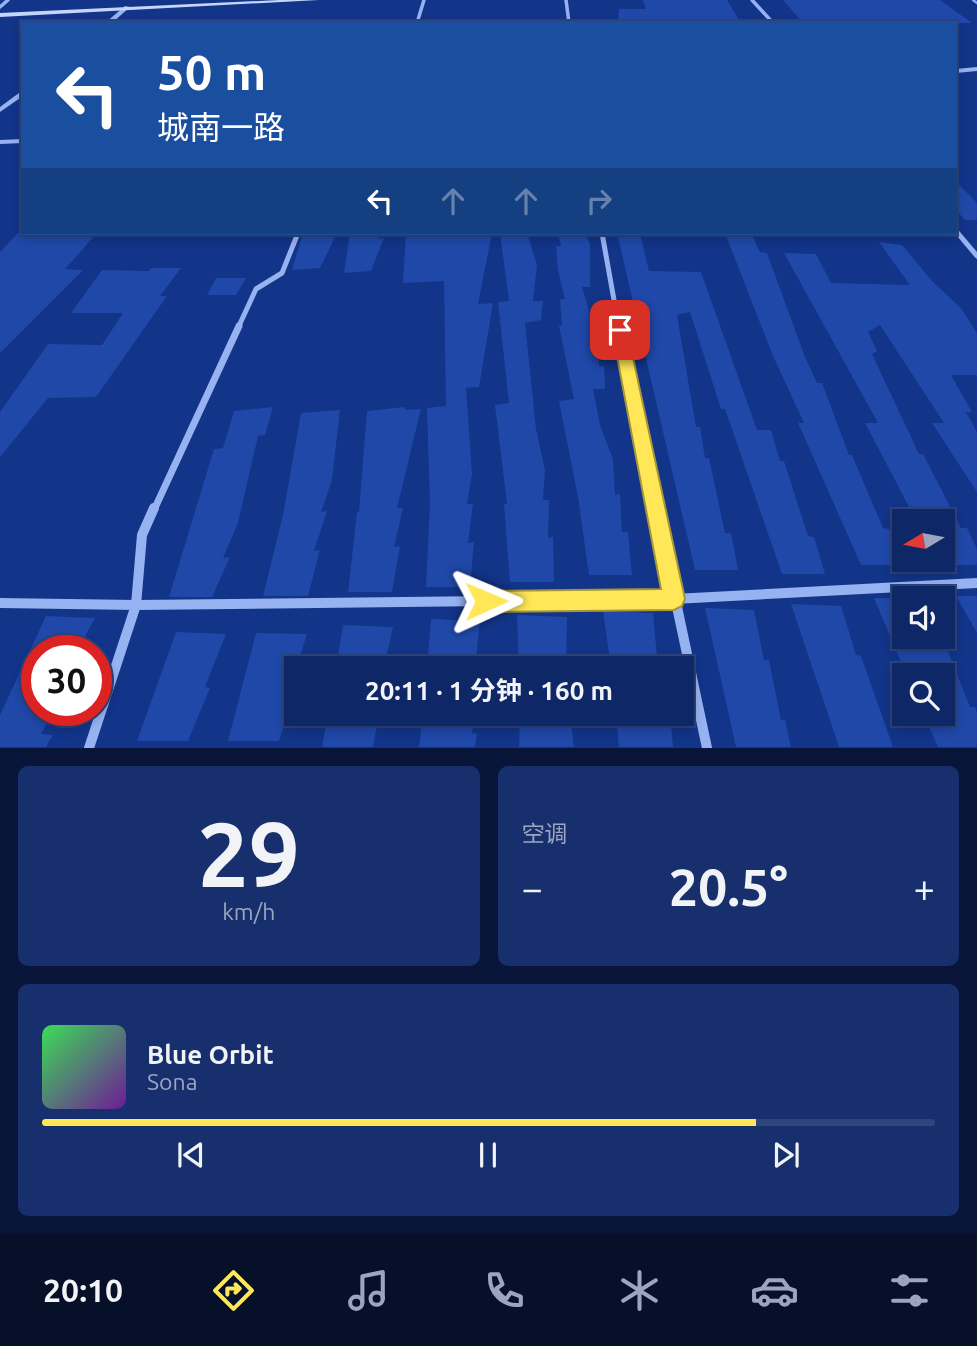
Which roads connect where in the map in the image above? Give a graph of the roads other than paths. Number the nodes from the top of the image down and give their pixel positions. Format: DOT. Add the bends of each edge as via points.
graph roads {
  1 [pos="8,0"];
  2 [pos="275,0"];
  3 [pos="316,0"];
  4 [pos="424,0"];
  5 [pos="566,0"];
  6 [pos="752,0"];
  7 [pos="0,8"];
  8 [pos="125,8"];
  9 [pos="0,14"];
  10 [pos="109,21"];
  11 [pos="418,21"];
  12 [pos="569,21"];
  13 [pos="771,21"];
  14 [pos="977,69"];
  15 [pos="957,71"];
  16 [pos="21,94"];
  17 [pos="0,110"];
  18 [pos="21,141"];
  19 [pos="0,142"];
  20 [pos="957,232"];
  21 [pos="297,235"];
  22 [pos="602,235"];
  23 [pos="977,256"];
  24 [pos="977,583"];
  25 [pos="674,599"];
  26 [pos="0,603"];
  27 [pos="136,605"];
  28 [pos="89,747"];
  29 [pos="707,747"];
  1 -- 7 [label="street"];
  2 -- 8 [label="main road"];
  3 -- 8 [label="main road"];
  4 -- 11 [label="street"];
  5 -- 12 [label="street"];
  6 -- 13 [label="street"];
  8 -- 9 [label="main road"];
  8 -- 10 [label="street"];
  14 -- 15 [label="street"];
  16 -- 17 [label="street"];
  18 -- 19 [label="street"];
  20 -- 23 [label="street"];
  21 -- 27 [label="street" via="282,273 256,289 142,535"];
  22 -- 25 [label="street"];
  24 -- 25 [label="street"];
  25 -- 27 [label="street"];
  25 -- 29 [label="street"];
  26 -- 27 [label="street"];
  27 -- 28 [label="street"];
}
